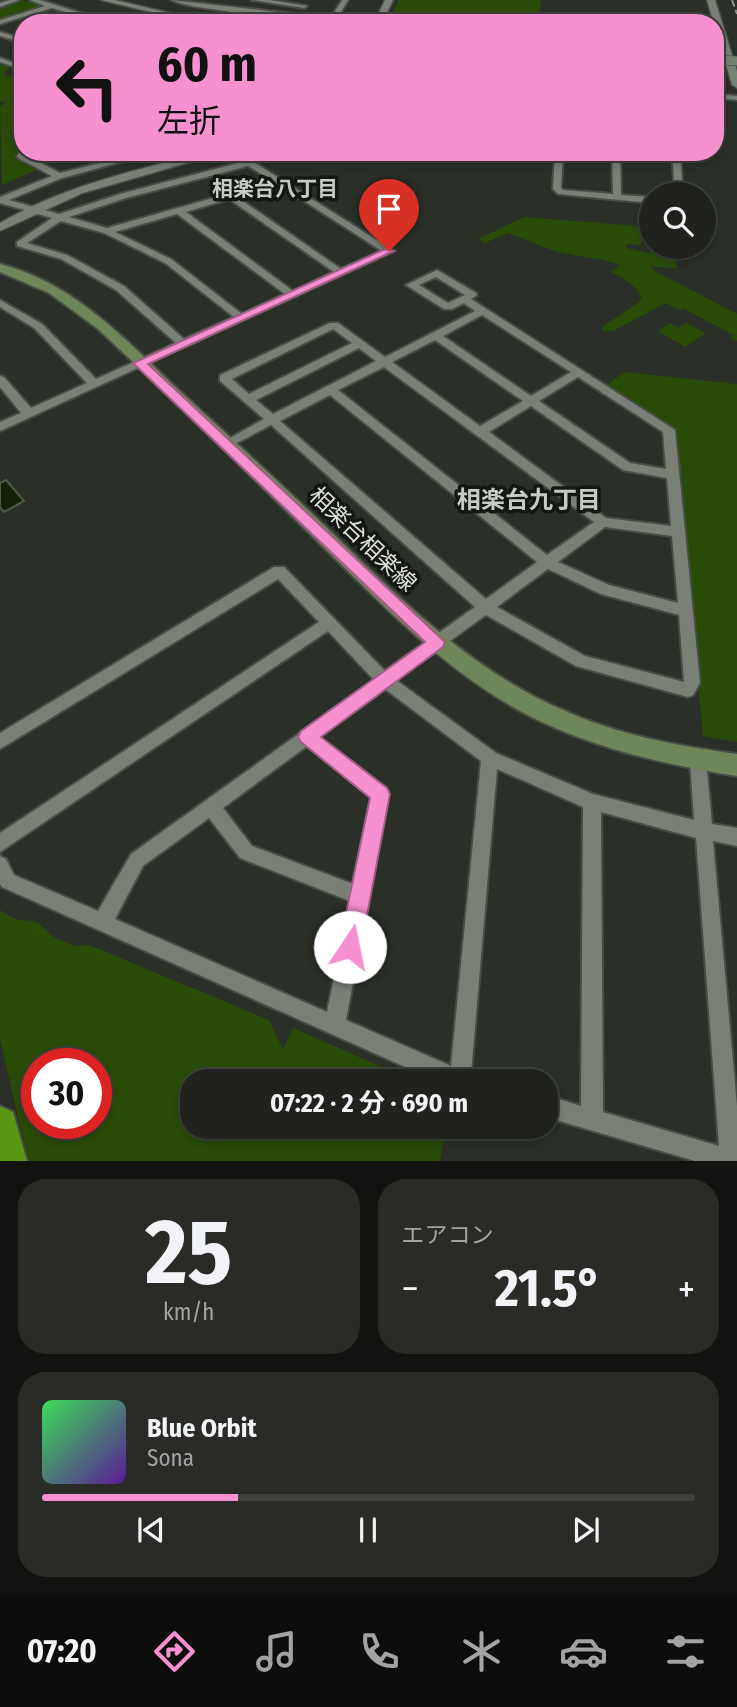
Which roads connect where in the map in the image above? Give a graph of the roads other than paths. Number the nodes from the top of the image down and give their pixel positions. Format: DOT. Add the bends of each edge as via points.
graph roads {
  1 [pos="16,0"];
  2 [pos="33,0"];
  3 [pos="94,0"];
  4 [pos="105,0"];
  5 [pos="174,0"];
  6 [pos="255,0"];
  7 [pos="306,3"];
  8 [pos="0,5"];
  9 [pos="50,6"];
  10 [pos="25,14"];
  11 [pos="78,14"];
  12 [pos="154,14"];
  13 [pos="154,14"];
  14 [pos="264,14"];
  15 [pos="724,50"];
  16 [pos="737,85"];
  17 [pos="30,161"];
  18 [pos="119,161"];
  19 [pos="186,161"];
  20 [pos="245,161"];
  21 [pos="559,161"];
  22 [pos="616,161"];
  23 [pos="677,161"];
  24 [pos="115,162"];
  25 [pos="248,163"];
  26 [pos="59,176"];
  27 [pos="280,182"];
  28 [pos="678,182"];
  29 [pos="230,196"];
  30 [pos="617,198"];
  31 [pos="639,199"];
  32 [pos="0,200"];
  33 [pos="32,209"];
  34 [pos="179,211"];
  35 [pos="60,217"];
  36 [pos="0,228"];
  37 [pos="107,231"];
  38 [pos="0,268"];
  39 [pos="341,273"];
  40 [pos="292,295"];
  41 [pos="464,299"];
  42 [pos="0,303"];
  43 [pos="483,311"];
  44 [pos="241,318"];
  45 [pos="436,336"];
  46 [pos="183,344"];
  47 [pos="359,344"];
  48 [pos="385,362"];
  49 [pos="140,363"];
  50 [pos="579,372"];
  51 [pos="0,380"];
  52 [pos="94,384"];
  53 [pos="332,391"];
  54 [pos="248,399"];
  55 [pos="531,401"];
  56 [pos="29,414"];
  57 [pos="272,420"];
  58 [pos="0,427"];
  59 [pos="480,432"];
  60 [pos="227,443"];
  61 [pos="673,474"];
  62 [pos="603,522"];
  63 [pos="678,532"];
  64 [pos="546,562"];
  65 [pos="485,607"];
  66 [pos="684,611"];
  67 [pos="328,623"];
  68 [pos="437,642"];
  69 [pos="384,680"];
  70 [pos="307,737"];
  71 [pos="0,742"];
  72 [pos="490,758"];
  73 [pos="698,760"];
  74 [pos="737,765"];
  75 [pos="592,802"];
  76 [pos="212,808"];
  77 [pos="703,831"];
  78 [pos="737,837"];
  79 [pos="0,843"];
  80 [pos="0,865"];
  81 [pos="360,896"];
  82 [pos="102,923"];
  83 [pos="335,1024"];
  84 [pos="435,1069"];
  85 [pos="463,1069"];
  86 [pos="558,1109"];
  87 [pos="592,1119"];
  88 [pos="0,1125"];
  89 [pos="8,1161"];
  90 [pos="732,1161"];
  1 -- 8 [label="street"];
  2 -- 9 [label="street"];
  3 -- 12 [label="street"];
  4 -- 13 [label="street"];
  5 -- 14 [label="street"];
  6 -- 7 [label="street"];
  9 -- 10 [label="street"];
  9 -- 11 [label="street"];
  15 -- 16 [label="street"];
  17 -- 26 [label="street"];
  18 -- 24 [label="street"];
  19 -- 33 [label="street" via="79,189"];
  20 -- 25 [label="street"];
  21 -- 30 [label="street" via="558,190"];
  22 -- 30 [label="street"];
  23 -- 28 [label="street"];
  24 -- 26 [label="street"];
  25 -- 27 [label="street"];
  25 -- 35 [label="street"];
  26 -- 32 [label="street"];
  27 -- 29 [label="street"];
  27 -- 39 [label="street" via="389,251"];
  29 -- 34 [label="street"];
  29 -- 39 [label="street"];
  30 -- 31 [label="street"];
  32 -- 33 [label="street"];
  33 -- 35 [label="street"];
  33 -- 36 [label="street"];
  34 -- 37 [label="street"];
  34 -- 40 [label="street"];
  35 -- 37 [label="street"];
  35 -- 46 [label="street" via="20,244 64,257 120,288"];
  37 -- 44 [label="street" via="168,261"];
  38 -- 49 [label="main road, 相楽台相楽線" via="55,291 84,310"];
  39 -- 40 [label="street"];
  40 -- 44 [label="street"];
  41 -- 41 [label="street" via="472,295 437,273 411,285 448,307"];
  41 -- 43 [label="street"];
  42 -- 52 [label="street" via="38,326"];
  43 -- 45 [label="street"];
  43 -- 50 [label="street"];
  44 -- 46 [label="street"];
  45 -- 48 [label="street"];
  45 -- 55 [label="street"];
  46 -- 49 [label="street"];
  47 -- 48 [label="street"];
  47 -- 54 [label="street"];
  47 -- 54 [label="street" via="334,325 224,378"];
  48 -- 53 [label="street"];
  48 -- 59 [label="street"];
  49 -- 52 [label="street"];
  49 -- 60 [label="main road, 相楽台相楽線"];
  50 -- 55 [label="street"];
  50 -- 61 [label="street" via="669,430"];
  51 -- 56 [label="street"];
  52 -- 56 [label="street"];
  53 -- 57 [label="street"];
  53 -- 64 [label="street"];
  54 -- 57 [label="street"];
  55 -- 59 [label="street"];
  55 -- 61 [label="street" via="631,468"];
  56 -- 58 [label="street"];
  57 -- 60 [label="street"];
  57 -- 65 [label="street"];
  59 -- 62 [label="street"];
  60 -- 68 [label="main road, 相楽台相楽線"];
  61 -- 63 [label="street"];
  62 -- 63 [label="street"];
  62 -- 64 [label="street"];
  63 -- 66 [label="street"];
  64 -- 65 [label="street"];
  64 -- 66 [label="street" via="606,590"];
  65 -- 66 [label="street" via="580,661 688,690 692,683"];
  65 -- 68 [label="street"];
  67 -- 69 [label="street"];
  67 -- 71 [label="street" via="279,571"];
  67 -- 79 [label="street"];
  68 -- 69 [label="street"];
  68 -- 73 [label="main road, 相楽台相楽線" via="480,675 557,718 623,743"];
  69 -- 70 [label="street"];
  69 -- 72 [label="street"];
  70 -- 76 [label="street"];
  70 -- 81 [label="street" via="380,794"];
  72 -- 75 [label="street"];
  72 -- 85 [label="street"];
  73 -- 74 [label="main road, 相楽台相楽線"];
  73 -- 77 [label="street"];
  75 -- 77 [label="street"];
  75 -- 87 [label="street"];
  76 -- 81 [label="street" via="246,852"];
  76 -- 82 [label="street" via="137,860"];
  77 -- 78 [label="street"];
  77 -- 90 [label="street"];
  80 -- 82 [label="street" via="8,881"];
  81 -- 83 [label="street"];
  82 -- 83 [label="street"];
  83 -- 84 [label="street"];
  86 -- 87 [label="street"];
  87 -- 90 [label="street"];
  88 -- 89 [label="highway"];
}
